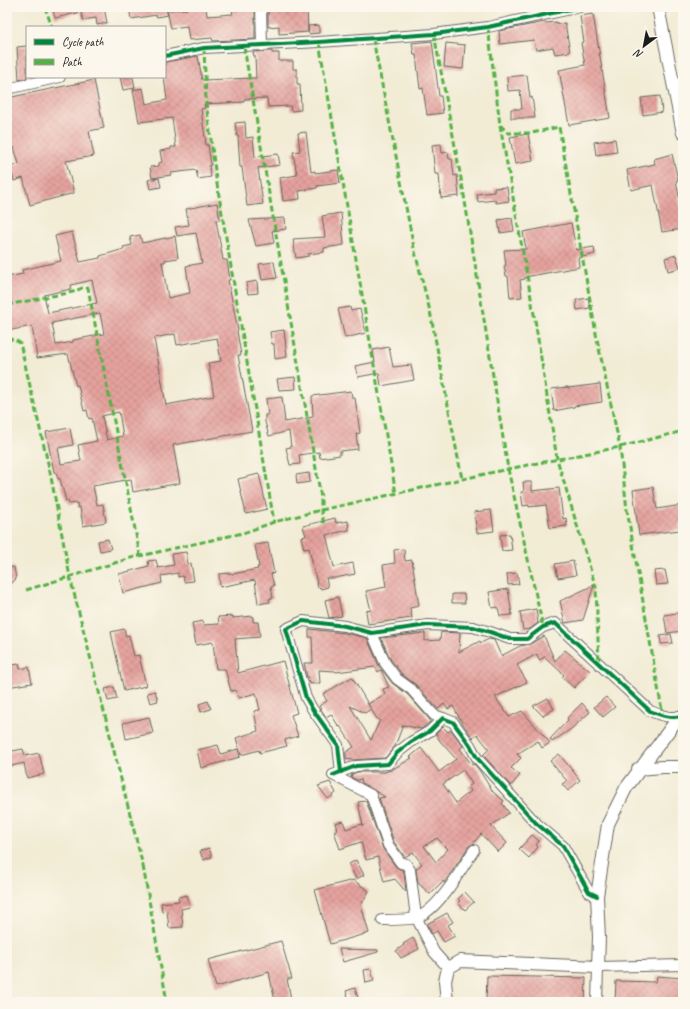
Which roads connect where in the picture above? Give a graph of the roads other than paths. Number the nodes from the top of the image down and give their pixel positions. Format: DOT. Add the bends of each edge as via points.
graph roads {
  1 [pos="261,7"];
  2 [pos="580,7"];
  3 [pos="658,7"];
  4 [pos="262,46"];
  5 [pos="166,56"];
  6 [pos="56,78"];
  7 [pos="7,89"];
  8 [pos="683,133"];
  9 [pos="372,633"];
  10 [pos="681,716"];
  11 [pos="443,718"];
  12 [pos="683,767"];
  13 [pos="638,770"];
  14 [pos="341,772"];
  15 [pos="474,850"];
  16 [pos="597,896"];
  17 [pos="416,918"];
  18 [pos="382,920"];
  19 [pos="683,965"];
  20 [pos="598,967"];
  21 [pos="448,968"];
  22 [pos="683,969"];
  23 [pos="447,1002"];
  24 [pos="597,1002"];
  1 -- 4 [label="street"];
  2 -- 4 [label="street" via="488,27 434,34"];
  3 -- 8 [label="street"];
  4 -- 5 [label="street" via="204,48"];
  6 -- 7 [label="street"];
  9 -- 10 [label="street" via="428,625 473,627 510,639 527,639 543,627 555,623 650,711 663,716"];
  9 -- 11 [label="street" via="385,663 397,679 411,689 434,715"];
  9 -- 14 [label="street" via="345,626 303,621 286,629 306,698 338,745"];
  10 -- 13 [label="street"];
  11 -- 14 [label="street" via="430,731 397,753 388,764 356,766"];
  11 -- 16 [label="street" via="453,722 477,758 536,823 563,846 589,892"];
  12 -- 13 [label="street"];
  13 -- 16 [label="street" via="608,824"];
  14 -- 17 [label="street" via="333,775 371,795 388,845 401,863 406,864 410,870"];
  15 -- 17 [label="street" via="432,908"];
  16 -- 20 [label="street"];
  17 -- 18 [label="street"];
  17 -- 21 [label="street" via="434,952"];
  19 -- 20 [label="street"];
  20 -- 21 [label="street" via="460,961"];
  20 -- 22 [label="street"];
  20 -- 24 [label="street"];
  21 -- 23 [label="street" via="445,981"];
}
